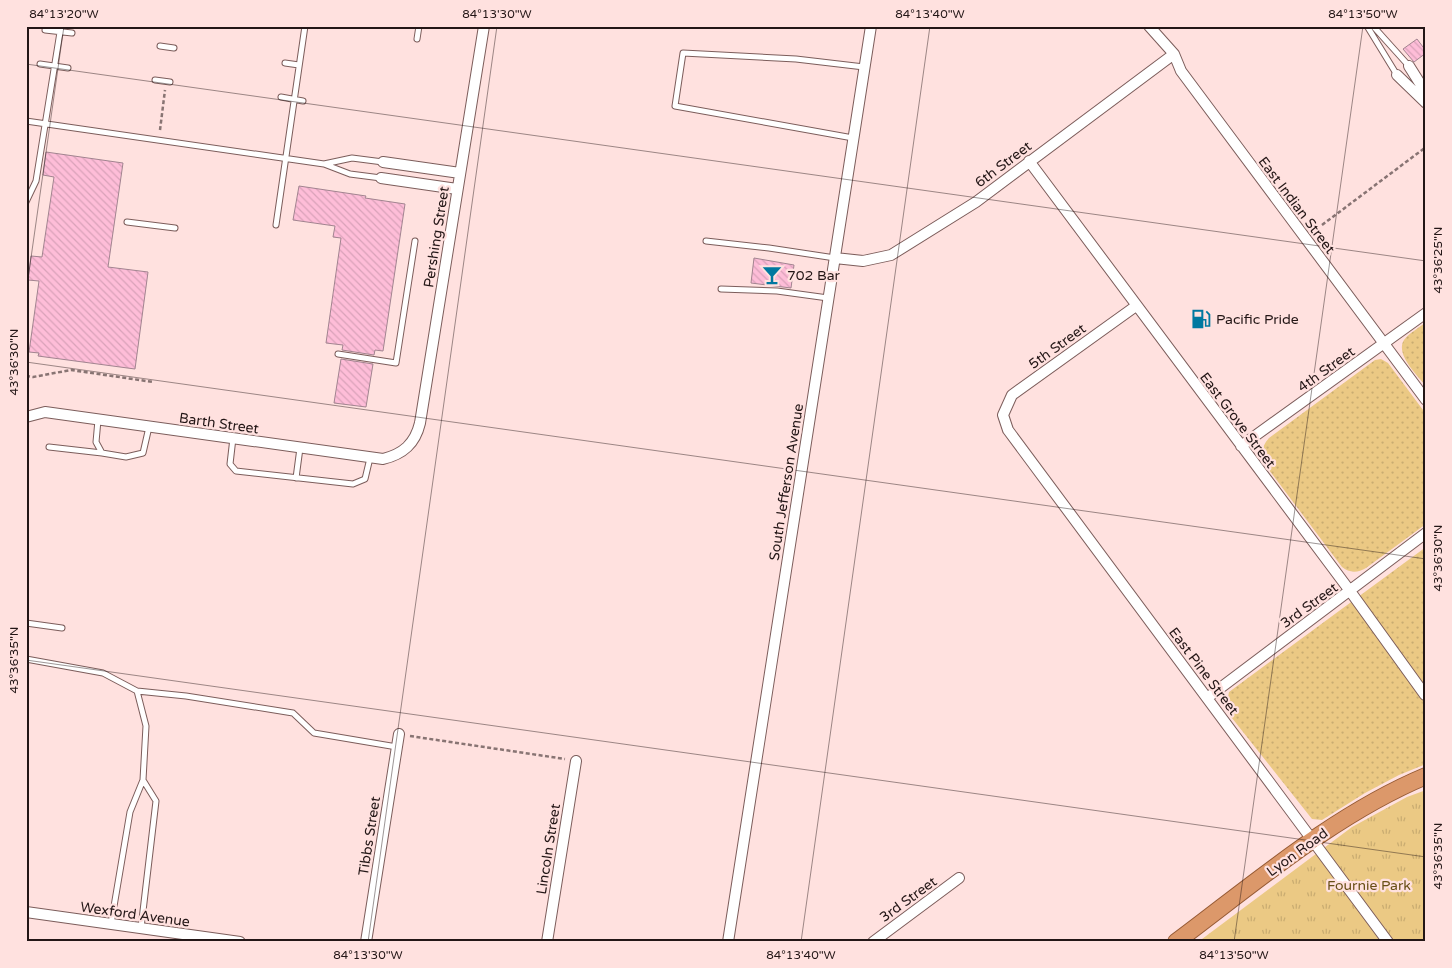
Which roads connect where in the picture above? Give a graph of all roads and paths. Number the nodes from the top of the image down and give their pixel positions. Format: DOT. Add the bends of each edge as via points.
graph roads {
  1 [pos="304,26"];
  2 [pos="419,26"];
  3 [pos="484,26"];
  4 [pos="871,26"];
  5 [pos="1149,26"];
  6 [pos="1367,26"];
  7 [pos="1373,26"];
  8 [pos="61,29"];
  9 [pos="45,30"];
  10 [pos="72,33"];
  11 [pos="417,39"];
  12 [pos="160,46"];
  13 [pos="174,48"];
  14 [pos="1174,54"];
  15 [pos="285,63"];
  16 [pos="40,64"];
  17 [pos="299,65"];
  18 [pos="54,66"];
  19 [pos="1409,66"];
  20 [pos="865,67"];
  21 [pos="68,68"];
  22 [pos="1397,75"];
  23 [pos="155,80"];
  24 [pos="170,82"];
  25 [pos="165,90"];
  26 [pos="1426,93"];
  27 [pos="281,98"];
  28 [pos="294,99"];
  29 [pos="303,100"];
  30 [pos="1426,103"];
  31 [pos="26,122"];
  32 [pos="44,124"];
  33 [pos="160,130"];
  34 [pos="854,138"];
  35 [pos="1426,147"];
  36 [pos="286,159"];
  37 [pos="1029,161"];
  38 [pos="383,162"];
  39 [pos="324,164"];
  40 [pos="460,173"];
  41 [pos="381,178"];
  42 [pos="457,189"];
  43 [pos="26,202"];
  44 [pos="127,222"];
  45 [pos="276,225"];
  46 [pos="1322,225"];
  47 [pos="175,228"];
  48 [pos="415,241"];
  49 [pos="706,241"];
  50 [pos="835,258"];
  51 [pos="721,289"];
  52 [pos="829,298"];
  53 [pos="1136,306"];
  54 [pos="1426,313"];
  55 [pos="1383,344"];
  56 [pos="338,354"];
  57 [pos="26,376"];
  58 [pos="153,382"];
  59 [pos="1426,400"];
  60 [pos="1003,415"];
  61 [pos="26,417"];
  62 [pos="98,420"];
  63 [pos="149,427"];
  64 [pos="233,438"];
  65 [pos="1242,446"];
  66 [pos="49,447"];
  67 [pos="300,448"];
  68 [pos="406,449"];
  69 [pos="102,453"];
  70 [pos="370,458"];
  71 [pos="296,478"];
  72 [pos="1426,533"];
  73 [pos="1350,591"];
  74 [pos="26,623"];
  75 [pos="62,628"];
  76 [pos="26,659"];
  77 [pos="137,691"];
  78 [pos="1426,695"];
  79 [pos="1207,698"];
  80 [pos="399,734"];
  81 [pos="397,748"];
  82 [pos="576,761"];
  83 [pos="1426,776"];
  84 [pos="143,780"];
  85 [pos="1313,840"];
  86 [pos="960,878"];
  87 [pos="26,912"];
  88 [pos="112,924"];
  89 [pos="140,928"];
  90 [pos="240,942"];
  91 [pos="366,942"];
  92 [pos="548,942"];
  93 [pos="728,942"];
  94 [pos="873,942"];
  95 [pos="1176,942"];
  96 [pos="1388,942"];
  1 -- 17 [label="lane"];
  2 -- 11 [label="lane"];
  3 -- 40 [label="street, Pershing Street"];
  4 -- 20 [label="street, South Jefferson Avenue"];
  5 -- 14 [label="street, East Indian Street"];
  6 -- 22 [label="lane"];
  7 -- 19 [label="lane"];
  8 -- 9 [label="lane"];
  8 -- 10 [label="lane"];
  8 -- 18 [label="lane"];
  12 -- 13 [label="lane"];
  14 -- 37 [label="street, 6th Street"];
  14 -- 55 [label="street, East Indian Street" via="1181,72"];
  15 -- 17 [label="lane"];
  16 -- 18 [label="lane"];
  17 -- 28 [label="lane"];
  18 -- 21 [label="lane"];
  18 -- 32 [label="lane"];
  19 -- 26 [label="street"];
  20 -- 34 [label="street, South Jefferson Avenue"];
  20 -- 34 [label="lane" via="682,53 675,106"];
  22 -- 30 [label="street"];
  23 -- 24 [label="lane"];
  25 -- 33 [label="path"];
  27 -- 28 [label="lane"];
  28 -- 29 [label="lane"];
  28 -- 36 [label="lane"];
  31 -- 32 [label="lane"];
  32 -- 36 [label="lane"];
  32 -- 43 [label="lane" via="36,181"];
  34 -- 50 [label="street, South Jefferson Avenue"];
  35 -- 46 [label="path"];
  36 -- 39 [label="lane"];
  36 -- 45 [label="lane"];
  37 -- 50 [label="street, 6th Street" via="976,202 891,255 863,261"];
  37 -- 53 [label="street, East Grove Street"];
  38 -- 39 [label="lane" via="352,158"];
  38 -- 40 [label="street"];
  39 -- 41 [label="lane" via="350,174"];
  40 -- 42 [label="street, Pershing Street"];
  41 -- 42 [label="street"];
  42 -- 68 [label="street, Pershing Street" via="420,423 418,433"];
  44 -- 47 [label="lane"];
  48 -- 56 [label="lane" via="396,362"];
  49 -- 50 [label="lane"];
  50 -- 52 [label="street, South Jefferson Avenue"];
  51 -- 52 [label="lane" via="777,291"];
  52 -- 93 [label="street, South Jefferson Avenue"];
  53 -- 60 [label="street, 5th Street" via="1012,395"];
  53 -- 65 [label="street, East Grove Street"];
  54 -- 55 [label="street, 4th Street"];
  55 -- 59 [label="street, East Indian Street"];
  55 -- 65 [label="street, 4th Street"];
  57 -- 58 [label="path" via="70,370"];
  60 -- 79 [label="street, East Pine Street" via="1008,430"];
  61 -- 62 [label="street, Barth Street" via="45,412"];
  62 -- 63 [label="street, Barth Street"];
  62 -- 69 [label="lane" via="96,442"];
  63 -- 64 [label="street, Barth Street"];
  63 -- 69 [label="lane" via="143,454 126,457"];
  64 -- 67 [label="street, Barth Street"];
  64 -- 71 [label="lane" via="230,464 236,471"];
  65 -- 73 [label="street, East Grove Street"];
  66 -- 69 [label="lane"];
  67 -- 70 [label="street, Barth Street"];
  67 -- 71 [label="lane"];
  68 -- 70 [label="street, Barth Street" via="383,459"];
  70 -- 71 [label="lane" via="365,479 353,484"];
  72 -- 73 [label="street, 3rd Street"];
  73 -- 78 [label="street, East Grove Street"];
  73 -- 79 [label="street, 3rd Street"];
  74 -- 75 [label="lane"];
  76 -- 77 [label="lane" via="103,673"];
  77 -- 81 [label="lane" via="293,713 314,733"];
  77 -- 84 [label="lane" via="146,726"];
  79 -- 85 [label="street, East Pine Street"];
  80 -- 81 [label="street, Tibbs Street"];
  80 -- 82 [label="path"];
  81 -- 91 [label="street, Tibbs Street"];
  82 -- 92 [label="street, Lincoln Street"];
  83 -- 85 [label="highway, Lyon Road" via="1362,807"];
  84 -- 88 [label="lane" via="130,812"];
  84 -- 89 [label="lane" via="156,801"];
  85 -- 95 [label="highway, Lyon Road"];
  85 -- 96 [label="street, East Pine Street"];
  86 -- 94 [label="street, 3rd Street"];
  87 -- 88 [label="street, Wexford Avenue"];
  88 -- 89 [label="street, Wexford Avenue"];
  89 -- 90 [label="street, Wexford Avenue"];
}
